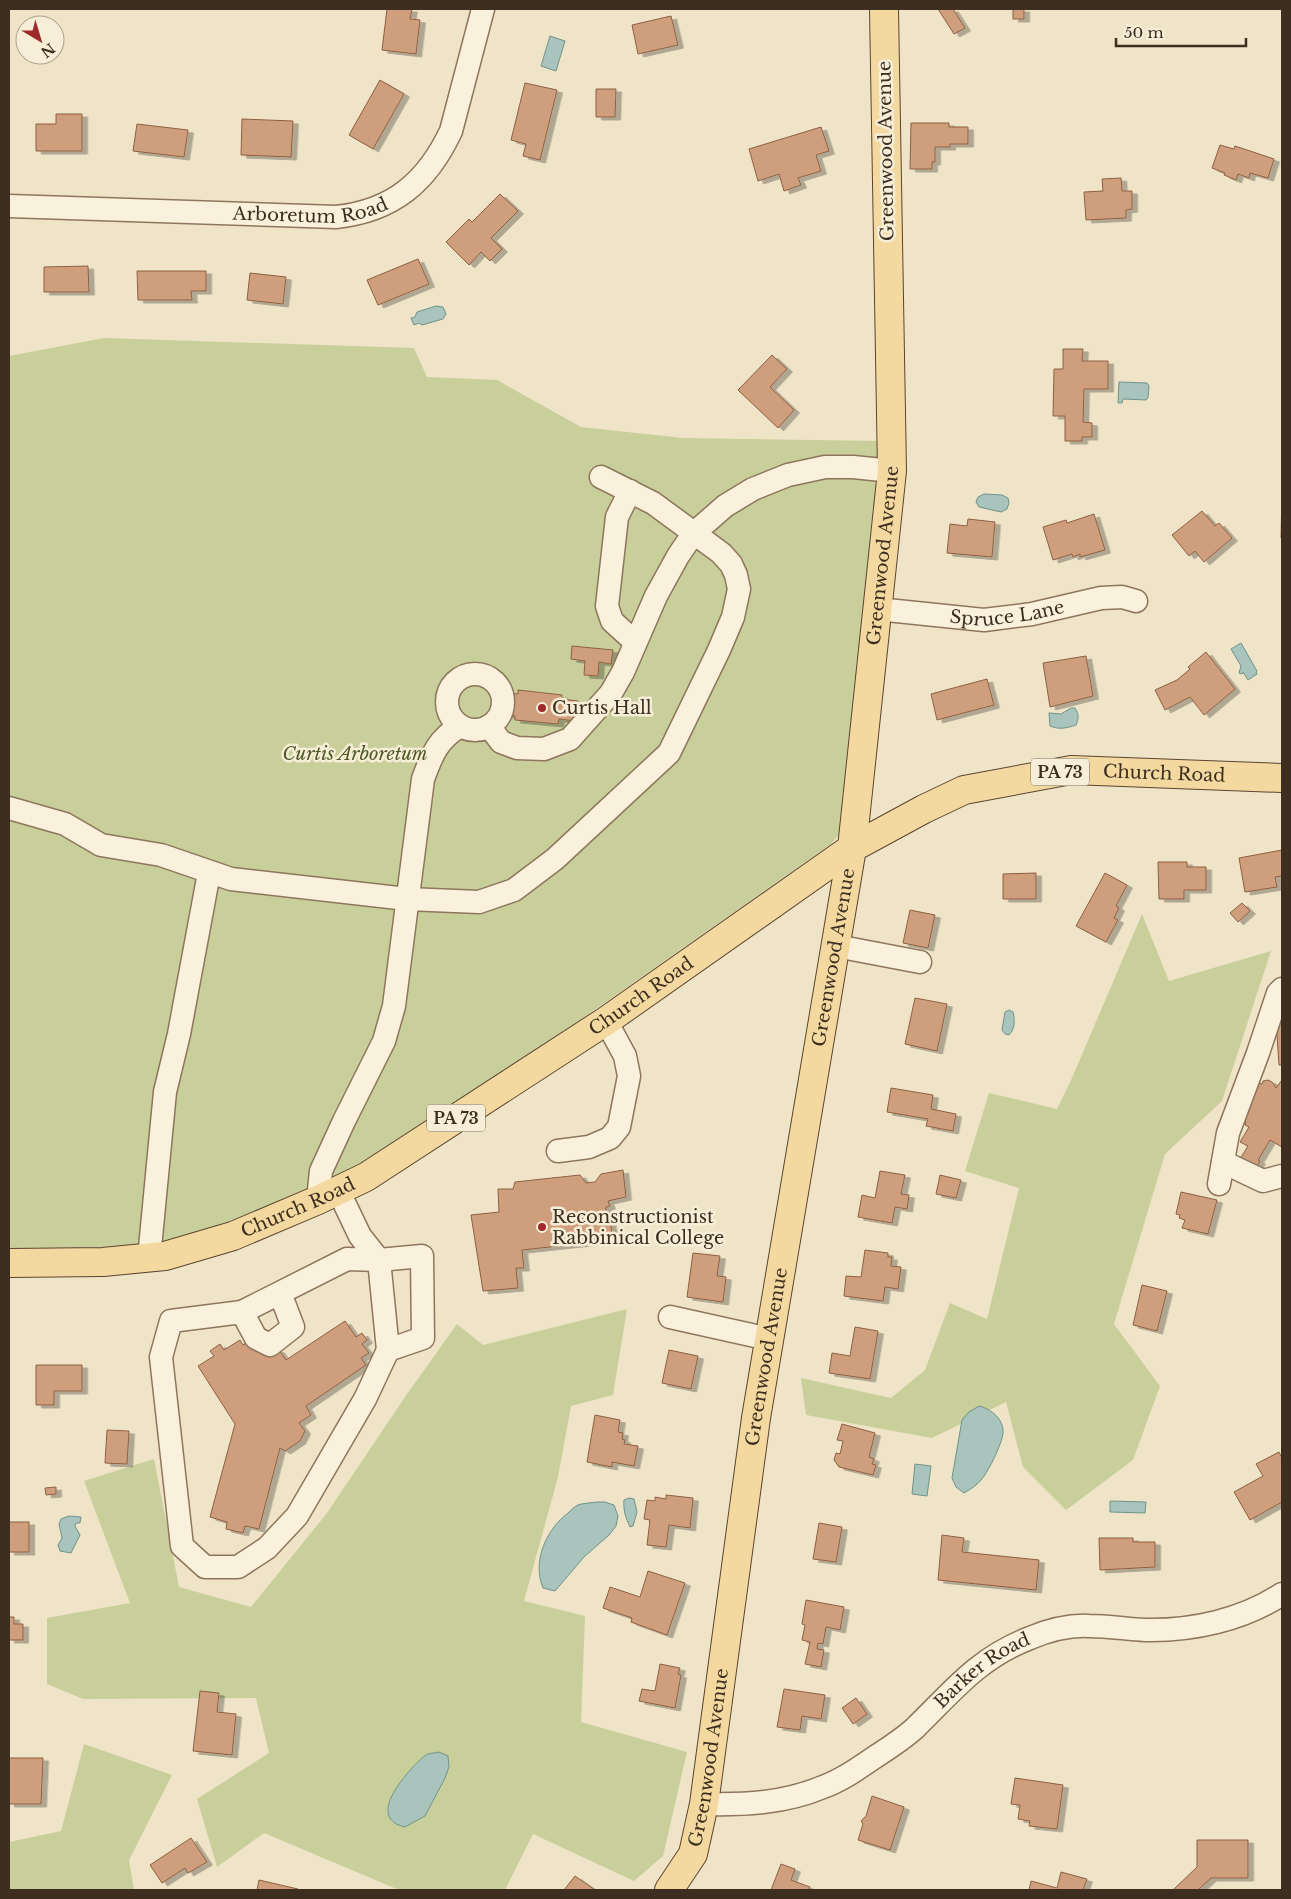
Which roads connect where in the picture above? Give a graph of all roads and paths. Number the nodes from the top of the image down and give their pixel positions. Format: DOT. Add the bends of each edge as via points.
graph roads {
  1 [pos="483,9"];
  2 [pos="884,9"];
  3 [pos="9,206"];
  4 [pos="892,472"];
  5 [pos="601,476"];
  6 [pos="630,491"];
  7 [pos="693,534"];
  8 [pos="1136,601"];
  9 [pos="878,609"];
  10 [pos="636,642"];
  11 [pos="460,726"];
  12 [pos="489,726"];
  13 [pos="1282,778"];
  14 [pos="9,808"];
  15 [pos="852,848"];
  16 [pos="209,873"];
  17 [pos="408,899"];
  18 [pos="836,946"];
  19 [pos="920,962"];
  20 [pos="1282,989"];
  21 [pos="606,1020"];
  22 [pos="558,1151"];
  23 [pos="1223,1162"];
  24 [pos="1282,1176"];
  25 [pos="1219,1184"];
  26 [pos="328,1195"];
  27 [pos="149,1258"];
  28 [pos="379,1260"];
  29 [pos="9,1263"];
  30 [pos="280,1292"];
  31 [pos="242,1312"];
  32 [pos="670,1317"];
  33 [pos="769,1339"];
  34 [pos="388,1350"];
  35 [pos="1282,1594"];
  36 [pos="704,1804"];
  37 [pos="669,1890"];
  1 -- 3 [label="street, Arboretum Road" via="446,142 422,177 374,209 336,217"];
  2 -- 4 [label="main road, Greenwood Avenue"];
  4 -- 7 [label="street" via="825,467 788,475 753,489 725,506"];
  4 -- 9 [label="main road, Greenwood Avenue"];
  5 -- 6 [label="street"];
  6 -- 7 [label="street" via="668,513"];
  6 -- 10 [label="street" via="617,517 607,606 612,622"];
  7 -- 10 [label="street" via="660,588"];
  7 -- 17 [label="street" via="732,564 739,589 733,617 719,650 669,753 555,859 514,890 479,902"];
  8 -- 9 [label="street, Spruce Lane" via="1122,597 1101,598 1032,614 984,620"];
  9 -- 15 [label="main road, Greenwood Avenue"];
  10 -- 12 [label="street" via="611,692 570,739 544,749 517,748 501,742"];
  11 -- 12 [label="street" via="475,730"];
  11 -- 12 [label="street" via="449,713 448,695 458,680 475,674 492,680 502,695 501,712"];
  11 -- 17 [label="street" via="447,734 433,753 423,780"];
  13 -- 15 [label="main road, Church Road / PA 73" via="1072,770 964,790"];
  14 -- 16 [label="street" via="65,824 101,845 161,855"];
  15 -- 18 [label="main road, Greenwood Avenue"];
  15 -- 21 [label="main road, Church Road / PA 73"];
  16 -- 17 [label="street" via="231,879"];
  16 -- 27 [label="street" via="165,1092"];
  17 -- 26 [label="street" via="394,1006 384,1041 321,1171"];
  18 -- 19 [label="street"];
  18 -- 33 [label="main road, Greenwood Avenue"];
  20 -- 23 [label="street" via="1228,1133"];
  21 -- 22 [label="street" via="626,1056 629,1076 619,1126 610,1138 589,1147"];
  21 -- 26 [label="main road, Church Road / PA 73" via="366,1177"];
  23 -- 24 [label="street" via="1263,1181"];
  23 -- 25 [label="street"];
  26 -- 27 [label="main road, Church Road / PA 73" via="233,1236"];
  26 -- 28 [label="street"];
  27 -- 29 [label="main road, Church Road / PA 73"];
  28 -- 30 [label="street" via="347,1259"];
  28 -- 34 [label="street"];
  28 -- 34 [label="street" via="422,1256 423,1338"];
  30 -- 31 [label="street"];
  30 -- 31 [label="street" via="293,1327 270,1345 256,1338"];
  31 -- 34 [label="street" via="171,1321 161,1358 182,1546 205,1567 238,1567 267,1548 297,1516 365,1399"];
  32 -- 33 [label="street"];
  33 -- 36 [label="main road, Greenwood Avenue"];
  35 -- 36 [label="street, Barker Road" via="1248,1613 1206,1624 1148,1630 1087,1626 1030,1638 990,1658 967,1675 913,1729 846,1776 823,1788 779,1800 737,1805"];
  36 -- 37 [label="main road, Greenwood Avenue" via="693,1854"];
}
